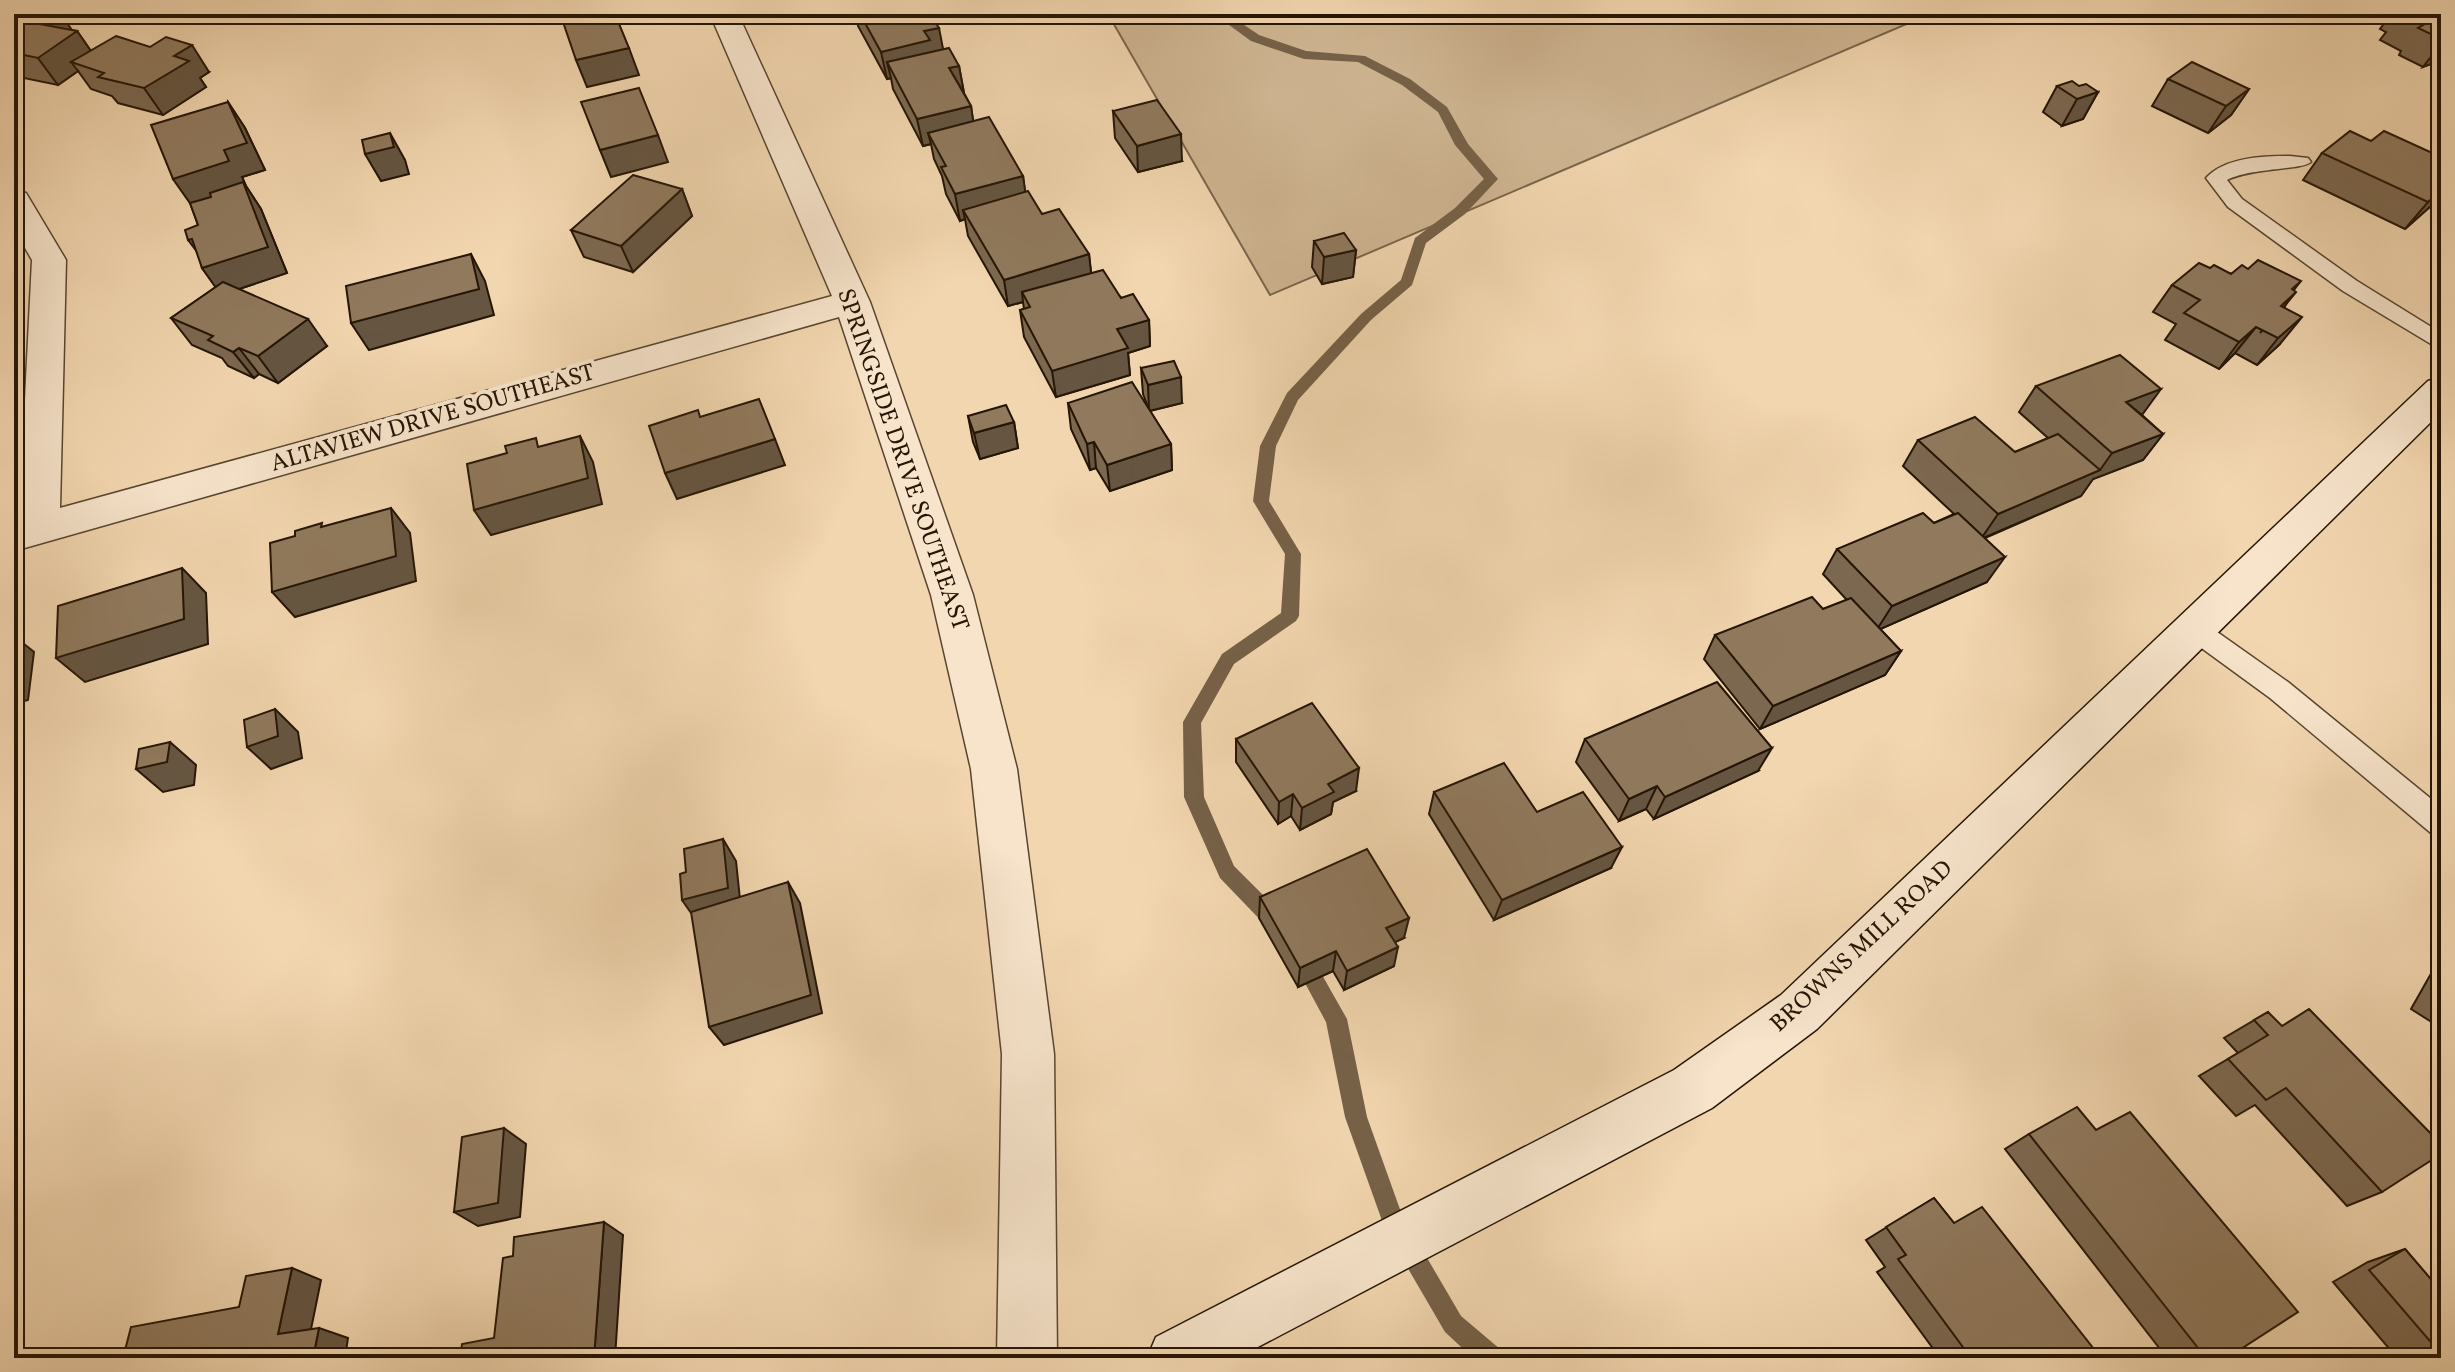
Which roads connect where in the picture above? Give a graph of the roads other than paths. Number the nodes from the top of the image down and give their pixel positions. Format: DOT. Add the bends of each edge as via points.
graph roads {
  1 [pos="724,14"];
  2 [pos="2301,162"];
  3 [pos="14,200"];
  4 [pos="852,302"];
  5 [pos="2441,343"];
  6 [pos="2441,390"];
  7 [pos="26,532"];
  8 [pos="2194,629"];
  9 [pos="2441,824"];
  10 [pos="1027,1358"];
  11 [pos="1177,1358"];
  1 -- 4 [label="street, SPRINGSIDE DRIVE SOUTHEAST"];
  2 -- 5 [label="lane" via="2263,161 2216,178 2235,203 2350,286"];
  3 -- 7 [label="street" via="49,260"];
  4 -- 7 [label="street, ALTAVIEW DRIVE SOUTHEAST"];
  4 -- 10 [label="street, SPRINGSIDE DRIVE SOUTHEAST" via="952,595 994,769 1028,1054"];
  6 -- 8 [label="street, BROWNS MILL ROAD"];
  8 -- 9 [label="lane" via="2279,690"];
  8 -- 11 [label="street, BROWNS MILL ROAD" via="1799,1012 1693,1089"];
}
